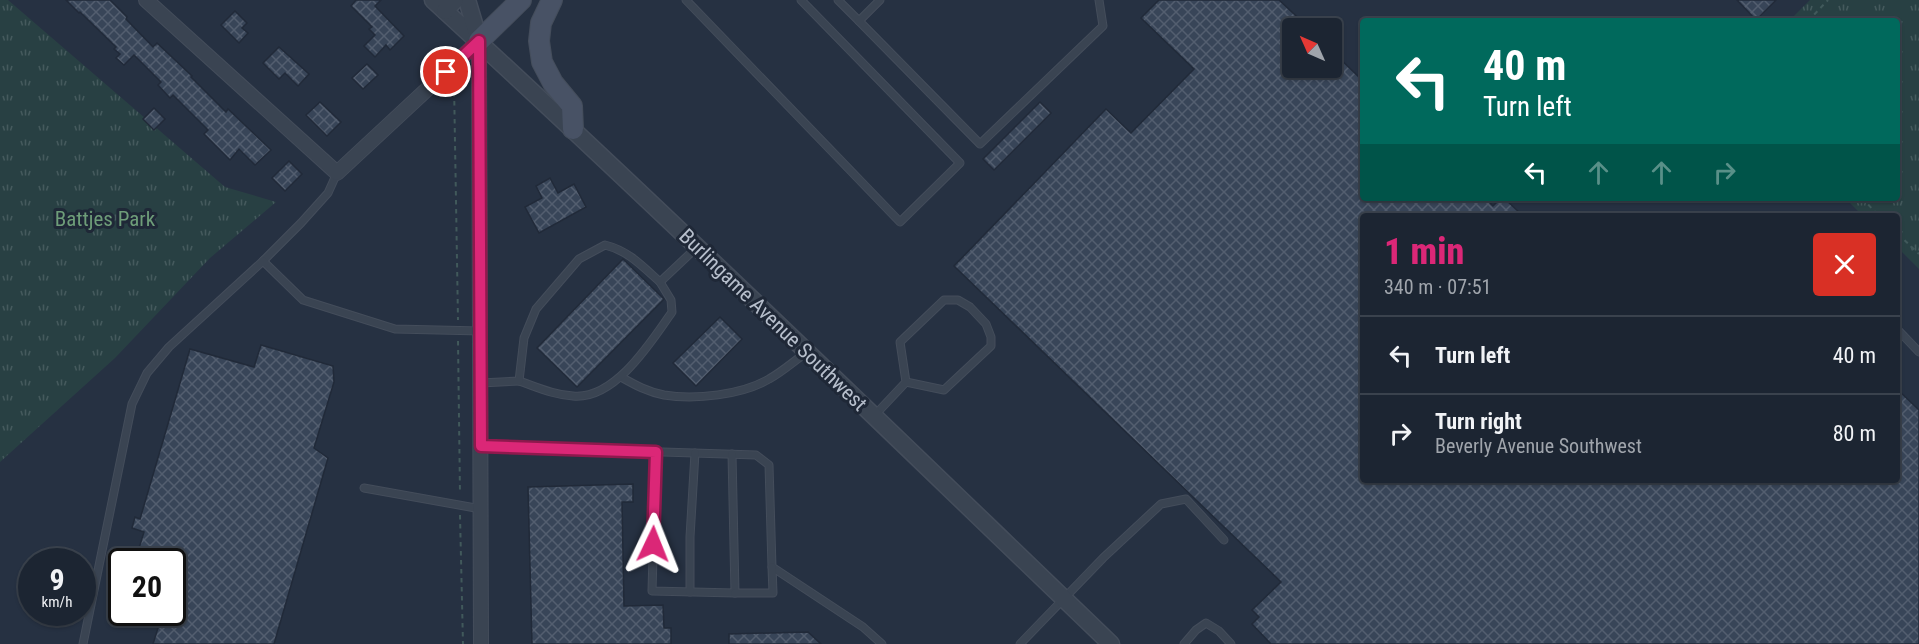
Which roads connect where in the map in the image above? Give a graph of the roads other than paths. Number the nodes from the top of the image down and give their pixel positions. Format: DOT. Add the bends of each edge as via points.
graph roads {
  1 [pos="146,0"];
  2 [pos="467,0"];
  3 [pos="521,0"];
  4 [pos="552,0"];
  5 [pos="686,0"];
  6 [pos="801,0"];
  7 [pos="838,0"];
  8 [pos="880,0"];
  9 [pos="1099,0"];
  10 [pos="444,4"];
  11 [pos="859,21"];
  12 [pos="479,41"];
  13 [pos="573,129"];
  14 [pos="337,173"];
  15 [pos="696,248"];
  16 [pos="263,261"];
  17 [pos="660,282"];
  18 [pos="481,331"];
  19 [pos="1900,332"];
  20 [pos="807,352"];
  21 [pos="1919,352"];
  22 [pos="621,377"];
  23 [pos="519,381"];
  24 [pos="906,382"];
  25 [pos="481,383"];
  26 [pos="873,416"];
  27 [pos="481,446"];
  28 [pos="656,452"];
  29 [pos="695,453"];
  30 [pos="732,454"];
  31 [pos="364,488"];
  32 [pos="481,509"];
  33 [pos="1224,540"];
  34 [pos="772,567"];
  35 [pos="690,592"];
  36 [pos="735,593"];
  37 [pos="1063,598"];
  38 [pos="83,644"];
  39 [pos="481,644"];
  40 [pos="882,644"];
  41 [pos="1020,644"];
  42 [pos="1111,644"];
  43 [pos="1184,644"];
  44 [pos="1231,644"];
  1 -- 14 [label="street"];
  2 -- 12 [label="street"];
  3 -- 12 [label="main road"];
  4 -- 13 [label="main road" via="541,23 542,62 572,106"];
  5 -- 6 [label="lane" via="900,222 960,163"];
  7 -- 11 [label="lane"];
  8 -- 11 [label="lane"];
  9 -- 11 [label="lane" via="1103,26 980,144"];
  10 -- 12 [label="street, Burlingame Avenue Southwest"];
  12 -- 13 [label="street, Burlingame Avenue Southwest"];
  12 -- 14 [label="street"];
  12 -- 18 [label="street"];
  13 -- 15 [label="street, Burlingame Avenue Southwest"];
  14 -- 16 [label="lane" via="328,193"];
  15 -- 17 [label="lane"];
  15 -- 20 [label="street, Burlingame Avenue Southwest"];
  16 -- 18 [label="lane" via="303,300 394,329"];
  16 -- 38 [label="lane" via="169,347 147,373 132,404"];
  17 -- 22 [label="lane" via="671,300 672,312"];
  17 -- 23 [label="lane" via="620,249 605,245 579,259 536,309 524,338"];
  18 -- 25 [label="street"];
  19 -- 21 [label="lane"];
  20 -- 22 [label="lane" via="768,380 735,393 665,395"];
  20 -- 26 [label="street, Burlingame Avenue Southwest"];
  22 -- 23 [label="lane" via="595,393 575,396"];
  23 -- 25 [label="lane"];
  24 -- 24 [label="lane" via="944,390 991,346 986,324 958,300 944,300 900,342"];
  24 -- 26 [label="lane"];
  25 -- 27 [label="street"];
  26 -- 37 [label="street, Burlingame Avenue Southwest"];
  27 -- 28 [label="lane"];
  27 -- 32 [label="street"];
  28 -- 29 [label="lane"];
  28 -- 35 [label="lane" via="652,591"];
  29 -- 30 [label="lane"];
  29 -- 35 [label="lane"];
  30 -- 34 [label="lane" via="756,455 769,465"];
  30 -- 36 [label="lane"];
  31 -- 32 [label="lane"];
  32 -- 39 [label="street"];
  33 -- 37 [label="lane" via="1186,500 1161,504"];
  34 -- 36 [label="lane" via="773,593"];
  34 -- 40 [label="lane" via="863,627"];
  35 -- 36 [label="lane"];
  37 -- 41 [label="lane"];
  37 -- 42 [label="street, Burlingame Avenue Southwest"];
  43 -- 44 [label="lane" via="1206,623"];
}
